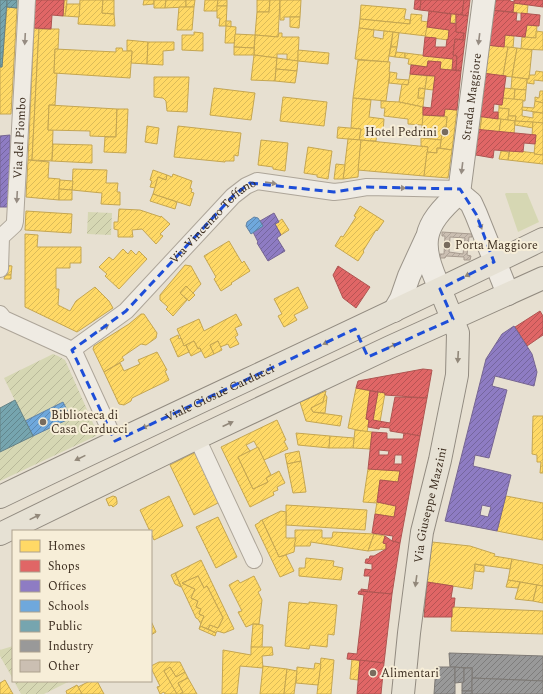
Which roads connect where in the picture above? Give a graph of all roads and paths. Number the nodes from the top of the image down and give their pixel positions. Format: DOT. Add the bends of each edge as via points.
graph roads {
  1 [pos="27,0"];
  2 [pos="484,0"];
  3 [pos="459,191"];
  4 [pos="426,237"];
  5 [pos="543,239"];
  6 [pos="494,262"];
  7 [pos="0,269"];
  8 [pos="543,278"];
  9 [pos="440,289"];
  10 [pos="508,294"];
  11 [pos="394,311"];
  12 [pos="0,315"];
  13 [pos="453,319"];
  14 [pos="355,329"];
  15 [pos="72,350"];
  16 [pos="368,358"];
  17 [pos="197,438"];
  18 [pos="115,441"];
  19 [pos="129,471"];
  20 [pos="0,497"];
  21 [pos="0,534"];
  22 [pos="254,560"];
  23 [pos="403,694"];
  1 -- 7 [label="street, Via del Piombo, one-way" via="15,221 1,237"];
  2 -- 3 [label="street, Strada Maggiore, one-way"];
  3 -- 4 [label="street" via="442,208"];
  3 -- 6 [label="street, one-way" via="471,203"];
  15 -- 3 [label="street, Via Vincenzo Toffano, one-way" via="126,311 233,196 250,183 257,181 334,192 367,187"];
  4 -- 9 [label="street" via="428,263"];
  4 -- 11 [label="street"];
  5 -- 6 [label="main road, Viale Giosuè Carducci"];
  6 -- 9 [label="main road, Viale Giosuè Carducci, one-way"];
  6 -- 10 [label="street"];
  8 -- 10 [label="main road"];
  9 -- 11 [label="main road, Viale Giosuè Carducci"];
  9 -- 13 [label="main road, Via Giuseppe Mazzini"];
  10 -- 13 [label="main road"];
  11 -- 14 [label="main road, Viale Giosuè Carducci"];
  12 -- 15 [label="street"];
  16 -- 13 [label="main road, one-way"];
  13 -- 23 [label="main road, Via Giuseppe Mazzini, one-way" via="458,333 457,375 422,532"];
  14 -- 16 [label="main road"];
  14 -- 18 [label="main road, Viale Giosuè Carducci, one-way"];
  15 -- 18 [label="street"];
  17 -- 16 [label="main road, one-way"];
  17 -- 19 [label="main road"];
  17 -- 22 [label="street"];
  18 -- 19 [label="main road"];
  18 -- 20 [label="main road, Viale Giosuè Carducci, one-way"];
  21 -- 19 [label="main road, one-way"];
}
